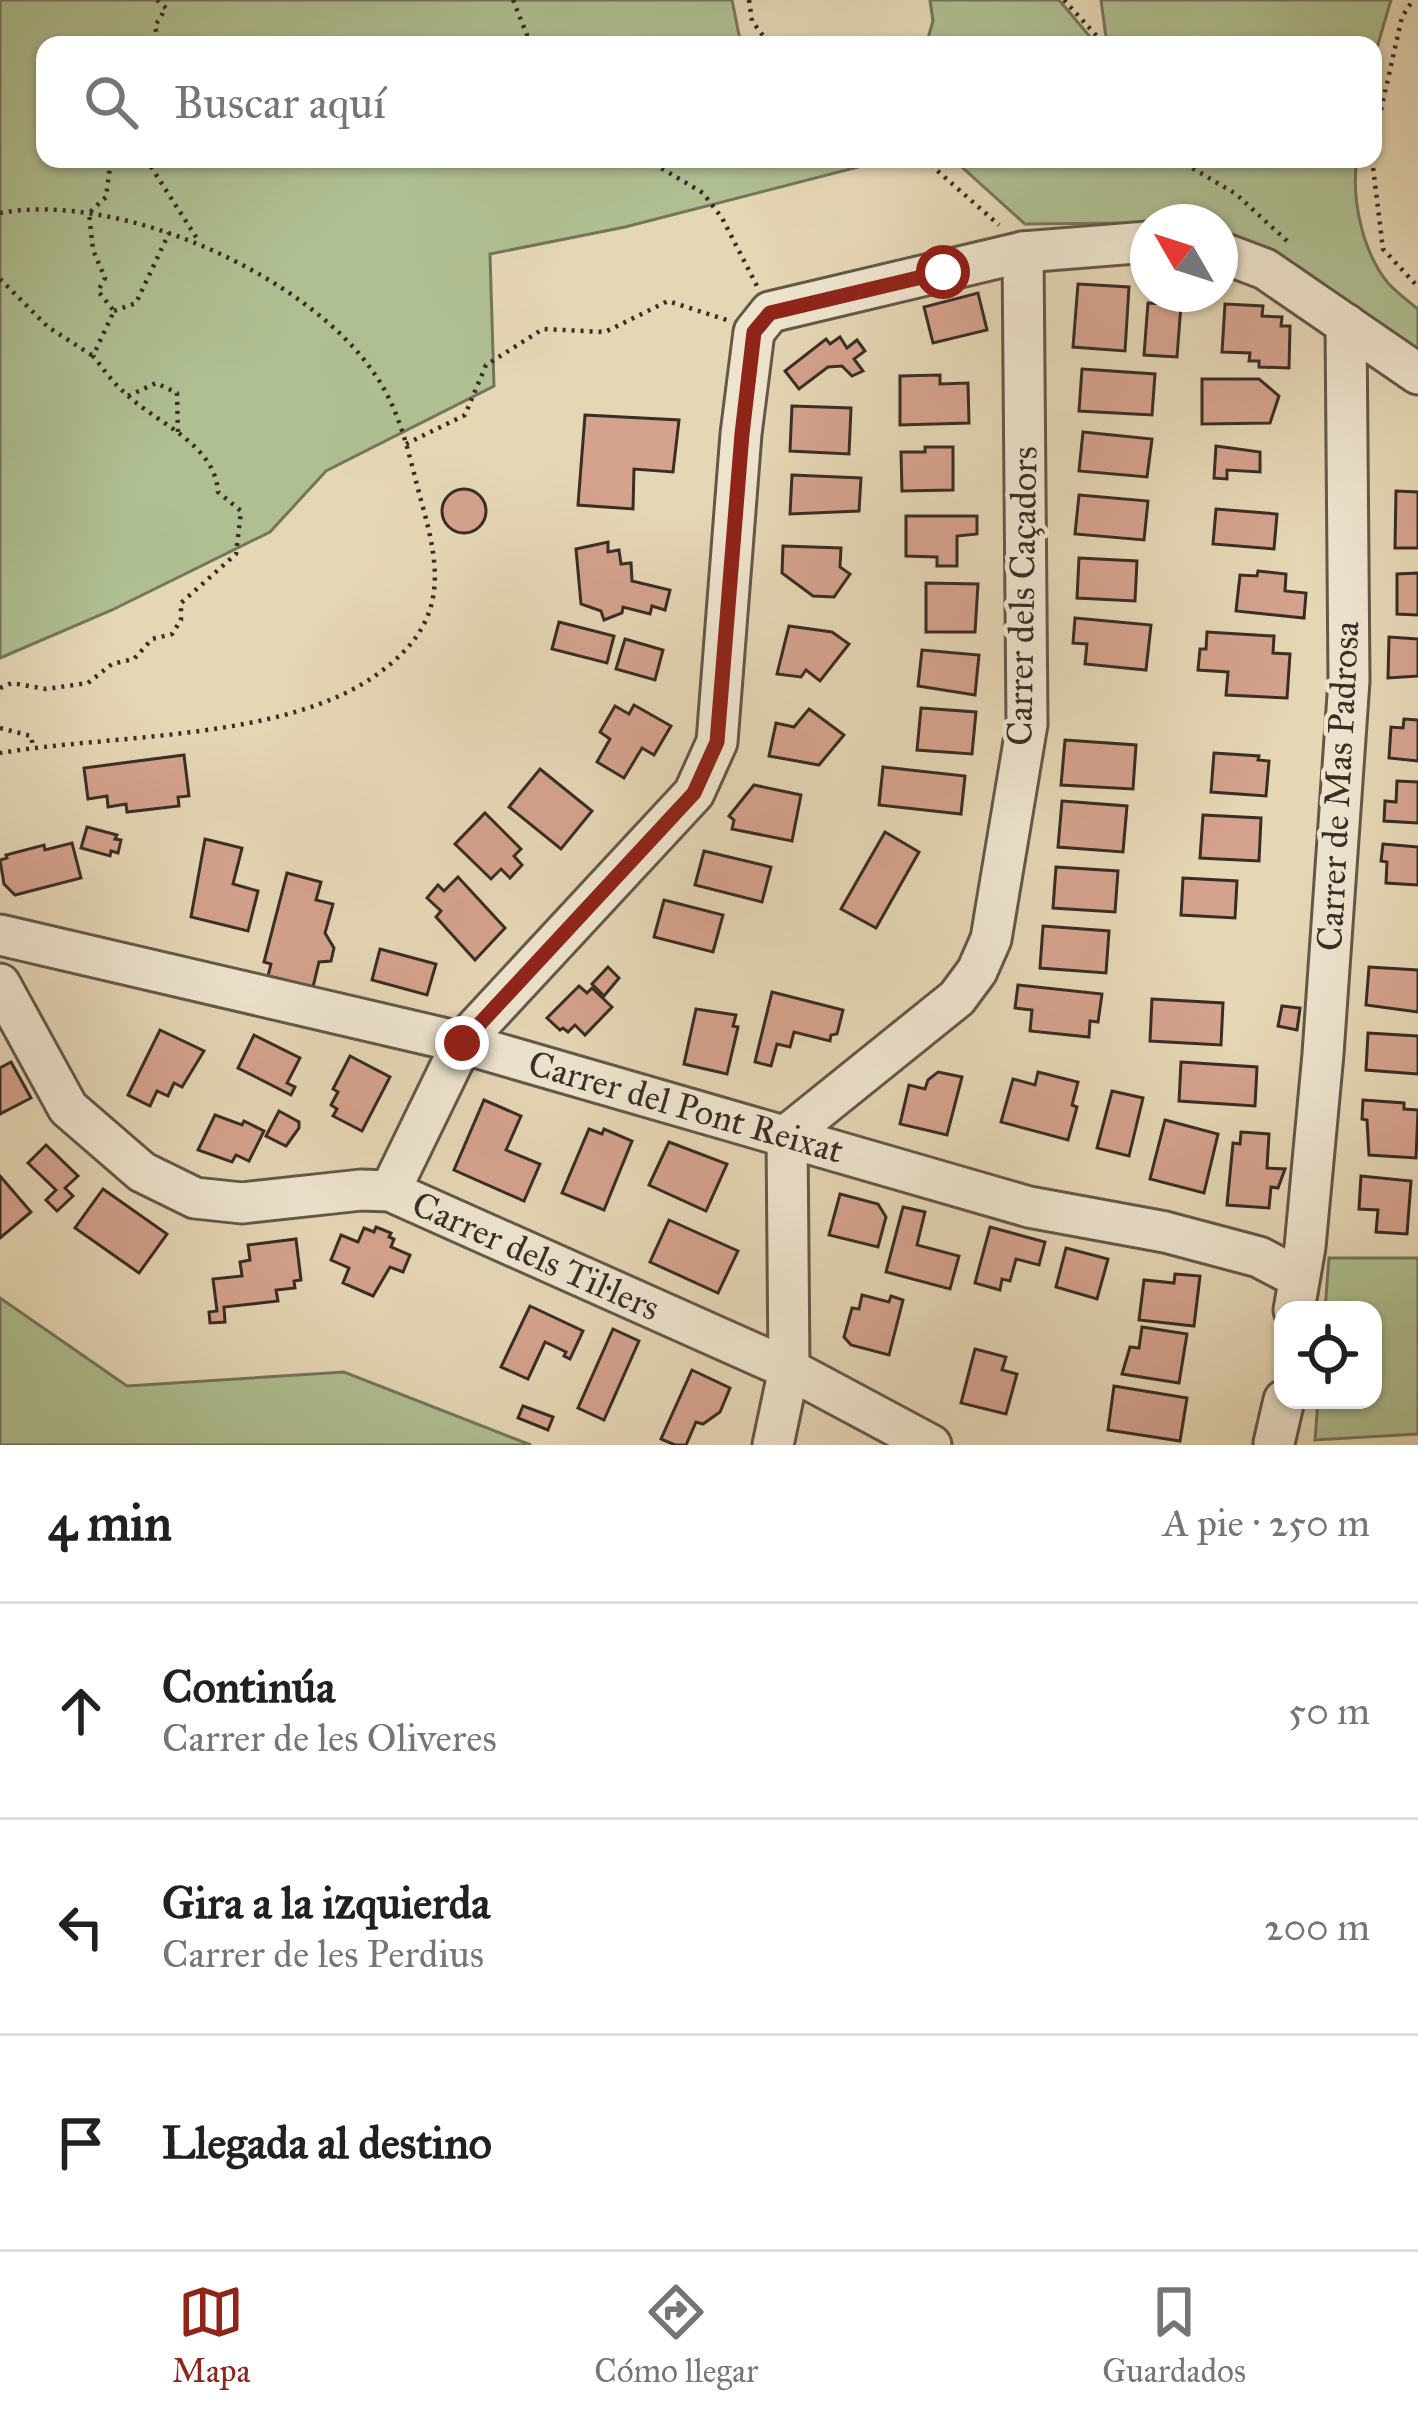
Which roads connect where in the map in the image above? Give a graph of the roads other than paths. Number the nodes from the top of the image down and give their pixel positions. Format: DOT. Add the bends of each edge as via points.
graph roads {
  1 [pos="1130,243"];
  2 [pos="1023,251"];
  3 [pos="1238,259"];
  4 [pos="1346,324"];
  5 [pos="1418,374"];
  6 [pos="0,935"];
  7 [pos="0,984"];
  8 [pos="462,1043"];
  9 [pos="787,1135"];
  10 [pos="391,1191"];
  11 [pos="1299,1278"];
  12 [pos="789,1369"];
  13 [pos="1280,1409"];
  14 [pos="1265,1444"];
  15 [pos="773,1445"];
  16 [pos="932,1445"];
  1 -- 2 [label="street"];
  2 -- 8 [label="street" via="762,322 742,434 717,742 694,793"];
  2 -- 9 [label="street, Carrer dels Caçadors" via="1027,724 991,940 957,998"];
  3 -- 4 [label="street"];
  4 -- 5 [label="street"];
  4 -- 11 [label="street, Carrer de Mas Padrosa" via="1349,681"];
  6 -- 8 [label="street, Carrer del Pont Reixat"];
  7 -- 10 [label="street, Carrer dels Til·lers" via="68,1108 142,1172 195,1198 242,1203"];
  8 -- 9 [label="street, Carrer del Pont Reixat"];
  8 -- 10 [label="street"];
  9 -- 11 [label="street, Carrer del Pont Reixat" via="1029,1207 1259,1257"];
  9 -- 12 [label="street"];
  10 -- 12 [label="street, Carrer dels Til·lers"];
  12 -- 15 [label="street"];
  12 -- 16 [label="street, Carrer dels Til·lers"];
  13 -- 14 [label="street"];
}
